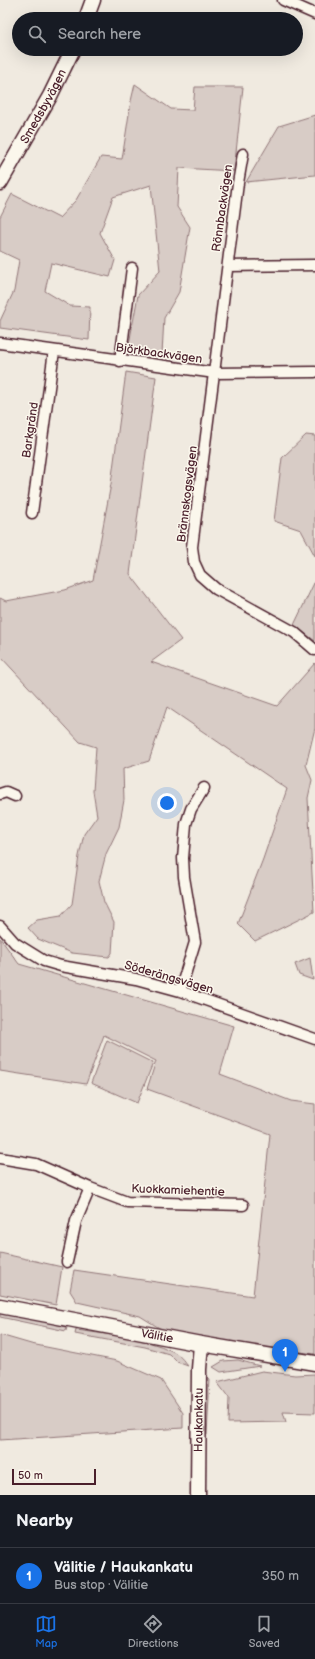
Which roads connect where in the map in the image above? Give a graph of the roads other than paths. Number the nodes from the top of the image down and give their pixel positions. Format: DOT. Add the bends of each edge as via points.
graph roads {
  1 [pos="93,0"];
  2 [pos="283,0"];
  3 [pos="89,12"];
  4 [pos="315,14"];
  5 [pos="70,56"];
  6 [pos="243,154"];
  7 [pos="0,183"];
  8 [pos="315,265"];
  9 [pos="228,266"];
  10 [pos="132,268"];
  11 [pos="0,343"];
  12 [pos="54,351"];
  13 [pos="120,361"];
  14 [pos="315,372"];
  15 [pos="215,373"];
  16 [pos="32,513"];
  17 [pos="315,650"];
  18 [pos="204,788"];
  19 [pos="0,794"];
  20 [pos="15,796"];
  21 [pos="0,926"];
  22 [pos="180,991"];
  23 [pos="315,1039"];
  24 [pos="0,1158"];
  25 [pos="90,1188"];
  26 [pos="243,1205"];
  27 [pos="67,1262"];
  28 [pos="0,1306"];
  29 [pos="201,1344"];
  30 [pos="315,1362"];
  31 [pos="198,1495"];
  1 -- 3 [label="main road"];
  2 -- 4 [label="street"];
  5 -- 7 [label="main road, Smedsbyvägen" via="50,96"];
  6 -- 9 [label="street, Rönnbackvägen"];
  8 -- 9 [label="street, Rönnbackvägen"];
  9 -- 15 [label="street, Rönnbackvägen"];
  10 -- 13 [label="street"];
  11 -- 12 [label="street, Björkbackvägen"];
  12 -- 13 [label="street, Björkbackvägen"];
  12 -- 16 [label="street, Barkgränd"];
  13 -- 15 [label="street, Björkbackvägen"];
  14 -- 15 [label="street, Björkbackvägen"];
  15 -- 17 [label="street, Brännskogsvägen" via="192,547 194,562 200,575 216,589 294,632"];
  18 -- 22 [label="street" via="186,824 184,877 195,942"];
  19 -- 20 [label="street" via="6,792"];
  21 -- 22 [label="street, Söderängsvägen" via="15,942 44,960 61,966 136,979"];
  22 -- 23 [label="street, Söderängsvägen"];
  24 -- 25 [label="street, Kuokkamiehentie" via="36,1164"];
  25 -- 26 [label="street, Kuokkamiehentie" via="127,1202"];
  25 -- 27 [label="street" via="76,1221"];
  28 -- 29 [label="main road, Välitie"];
  29 -- 30 [label="main road, Välitie"];
  29 -- 31 [label="main road, Haukankatu"];
}
